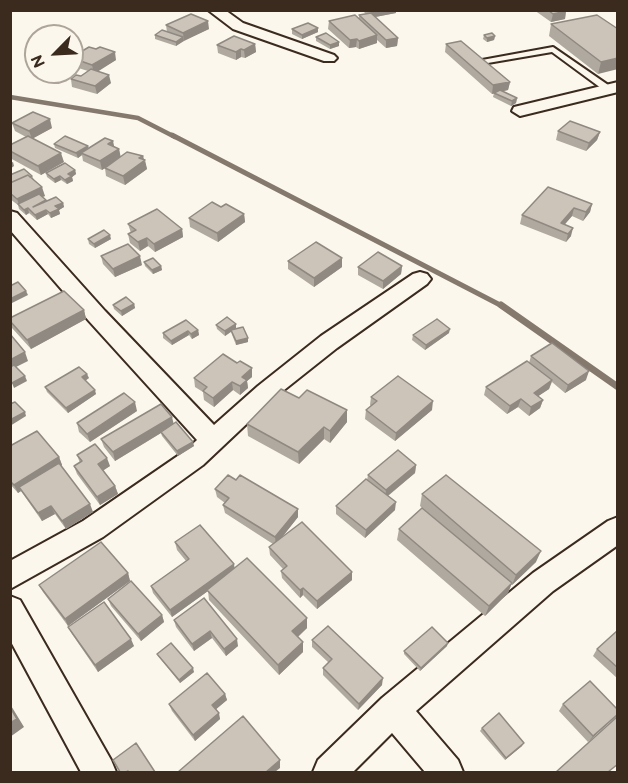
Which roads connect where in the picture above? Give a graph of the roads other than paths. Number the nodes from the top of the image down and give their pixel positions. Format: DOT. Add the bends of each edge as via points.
graph roads {
  1 [pos="214,10"];
  2 [pos="329,58"];
  3 [pos="482,62"];
  4 [pos="613,88"];
  5 [pos="520,111"];
  6 [pos="10,217"];
  7 [pos="420,279"];
  8 [pos="213,441"];
  9 [pos="618,529"];
  10 [pos="10,576"];
  11 [pos="10,610"];
  12 [pos="393,709"];
  13 [pos="99,772"];
  14 [pos="330,772"];
  15 [pos="446,772"];
  1 -- 2 [label="street" via="238,26"];
  3 -- 4 [label="lane" via="553,49"];
  4 -- 5 [label="street"];
  6 -- 8 [label="street"];
  7 -- 8 [label="street" via="329,342"];
  8 -- 10 [label="street" via="93,529"];
  9 -- 12 [label="street" via="543,582"];
  11 -- 13 [label="street"];
  12 -- 14 [label="street"];
  12 -- 15 [label="street"];
}
